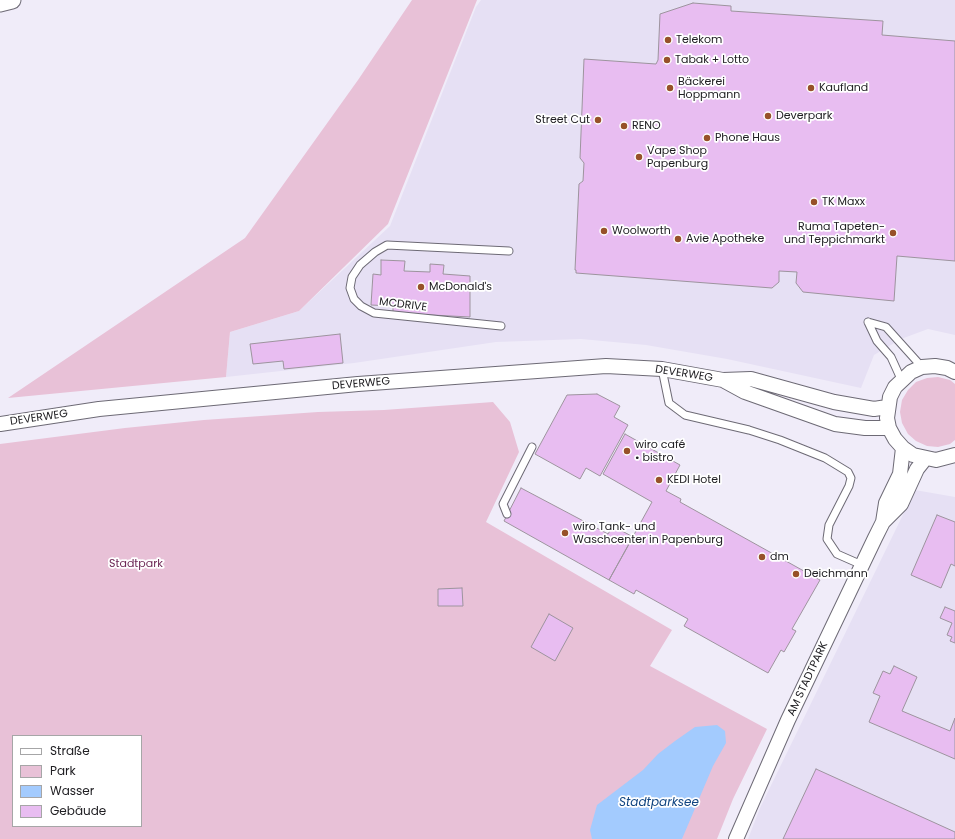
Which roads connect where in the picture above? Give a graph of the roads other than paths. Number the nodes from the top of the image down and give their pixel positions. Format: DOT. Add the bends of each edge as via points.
graph roads {
  1 [pos="12,0"];
  2 [pos="0,3"];
  3 [pos="509,251"];
  4 [pos="501,326"];
  5 [pos="952,365"];
  6 [pos="922,368"];
  7 [pos="662,369"];
  8 [pos="902,379"];
  9 [pos="723,380"];
  10 [pos="887,407"];
  11 [pos="0,424"];
  12 [pos="889,428"];
  13 [pos="532,447"];
  14 [pos="903,448"];
  15 [pos="955,455"];
  16 [pos="925,459"];
  17 [pos="507,514"];
  18 [pos="884,522"];
  19 [pos="862,565"];
  20 [pos="736,839"];
  1 -- 2 [label="street"];
  3 -- 4 [label="lane, MCDRIVE" via="387,245 360,265 352,277 350,288 354,298 368,311"];
  5 -- 6 [label="street"];
  6 -- 8 [label="street"];
  6 -- 8 [label="lane" via="886,327 868,322 877,341 891,357"];
  7 -- 9 [label="street, DEVERWEG"];
  7 -- 11 [label="street, DEVERWEG" via="606,366 358,384 99,409"];
  7 -- 19 [label="lane" via="669,404 685,416 775,438 825,458 848,472 851,478 849,486 829,525 827,540 837,554"];
  8 -- 10 [label="street" via="890,396"];
  9 -- 10 [label="street, DEVERWEG" via="751,379 849,405 874,409"];
  9 -- 12 [label="street, DEVERWEG" via="745,392 836,424"];
  10 -- 12 [label="street"];
  12 -- 14 [label="street"];
  13 -- 17 [label="lane" via="503,504"];
  14 -- 16 [label="street"];
  14 -- 18 [label="street, AM STADTPARK" via="900,474 886,503"];
  15 -- 16 [label="street" via="936,460"];
  16 -- 18 [label="street, AM STADTPARK" via="917,469 901,504"];
  18 -- 19 [label="street, AM STADTPARK"];
  19 -- 20 [label="street, AM STADTPARK" via="788,720"];
}
